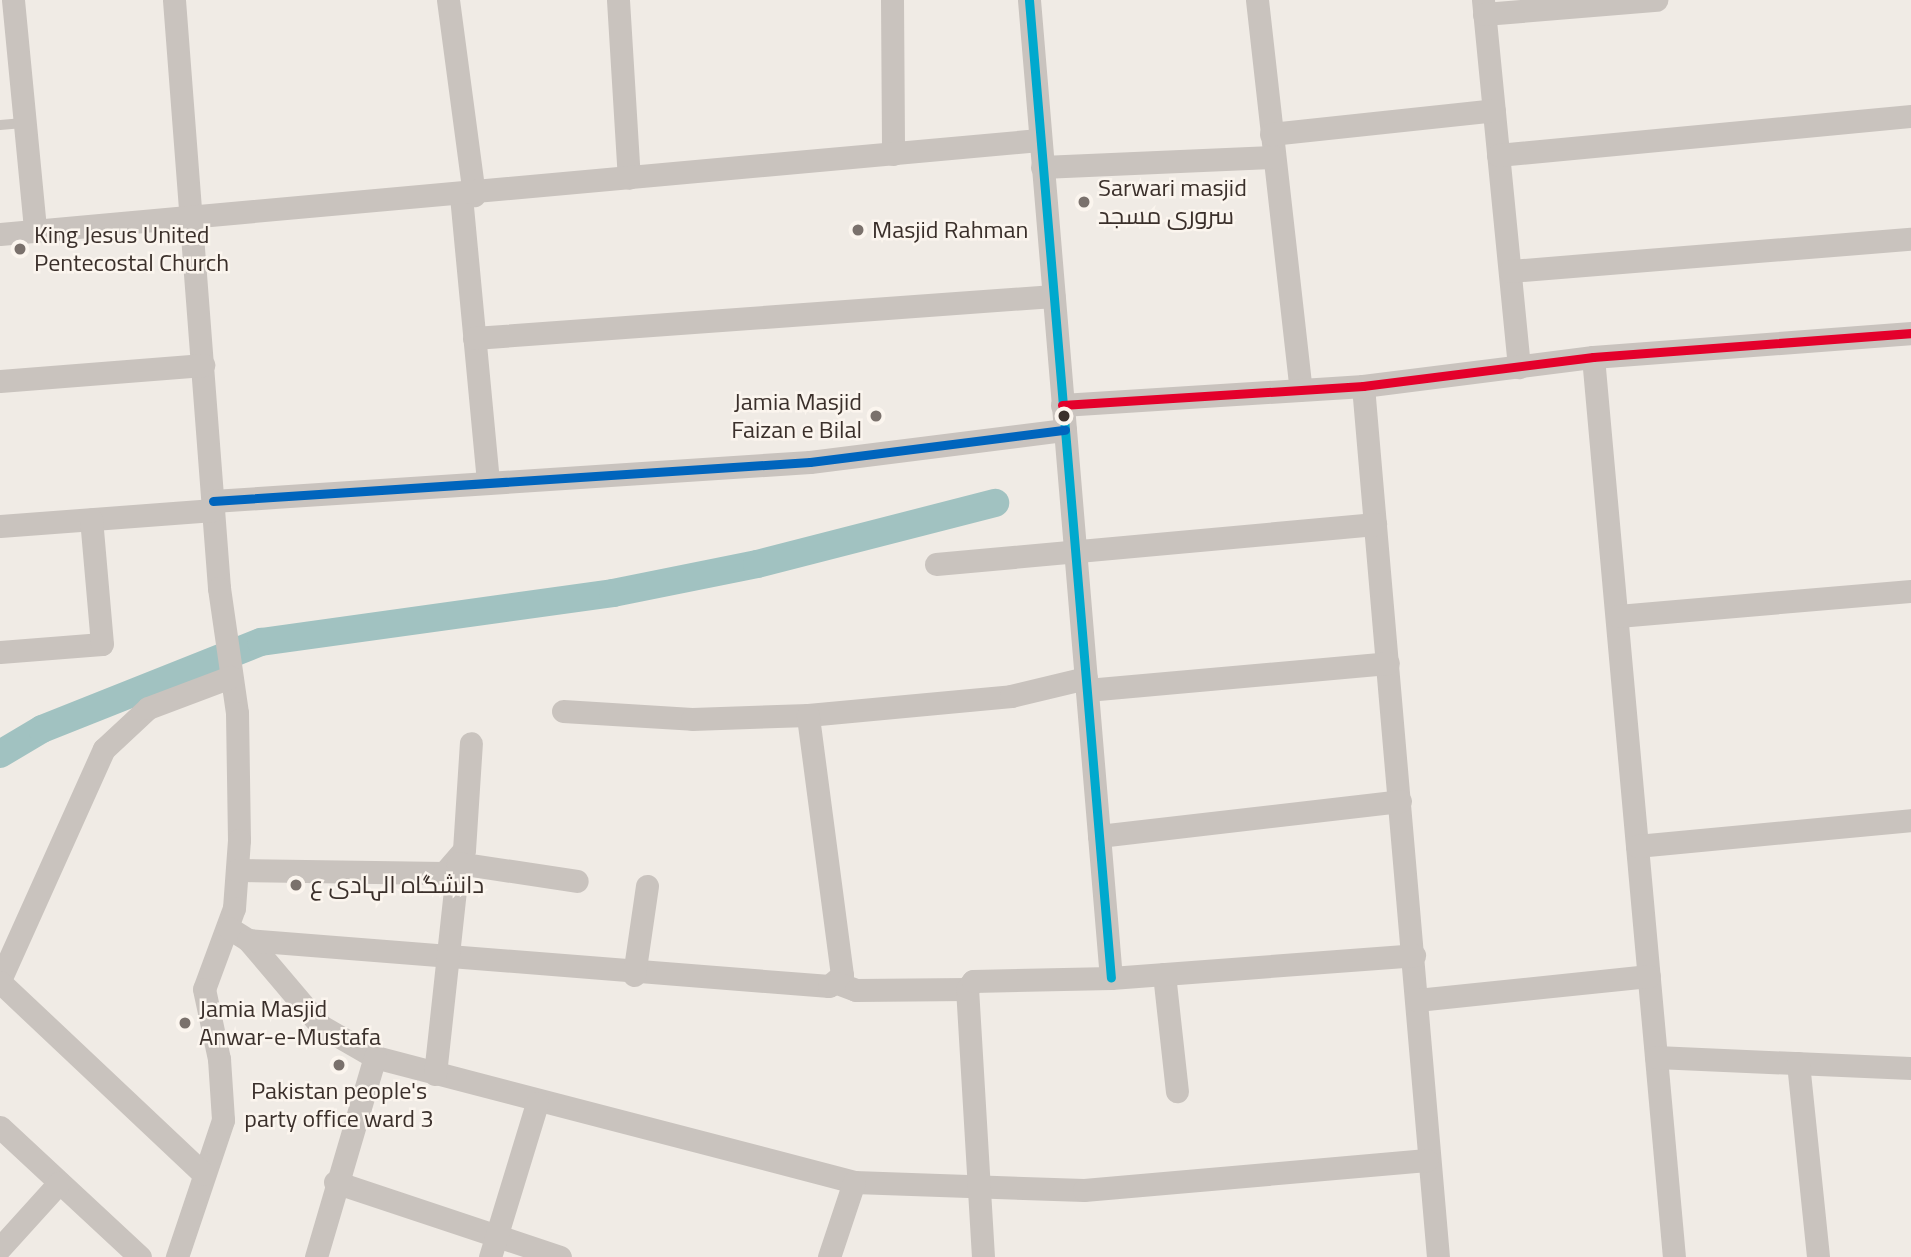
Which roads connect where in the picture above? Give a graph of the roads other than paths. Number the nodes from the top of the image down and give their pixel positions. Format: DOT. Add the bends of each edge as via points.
graph roads {
  1 [pos="13,0"];
  2 [pos="174,0"];
  3 [pos="448,0"];
  4 [pos="618,0"];
  5 [pos="892,0"];
  6 [pos="1029,0"];
  7 [pos="1257,0"];
  8 [pos="1656,0"];
  9 [pos="1484,7"];
  10 [pos="1494,110"];
  11 [pos="1911,116"];
  12 [pos="23,123"];
  13 [pos="0,125"];
  14 [pos="1271,134"];
  15 [pos="1039,141"];
  16 [pos="893,154"];
  17 [pos="1498,155"];
  18 [pos="1274,157"];
  19 [pos="1042,167"];
  20 [pos="629,178"];
  21 [pos="468,195"];
  22 [pos="193,218"];
  23 [pos="35,230"];
  24 [pos="0,234"];
  25 [pos="1911,239"];
  26 [pos="1510,271"];
  27 [pos="1053,296"];
  28 [pos="1911,333"];
  29 [pos="474,338"];
  30 [pos="1592,357"];
  31 [pos="203,365"];
  32 [pos="1518,367"];
  33 [pos="0,381"];
  34 [pos="1363,386"];
  35 [pos="1301,390"];
  36 [pos="1062,405"];
  37 [pos="1065,430"];
  38 [pos="488,483"];
  39 [pos="213,505"];
  40 [pos="91,519"];
  41 [pos="1375,524"];
  42 [pos="0,526"];
  43 [pos="1075,549"];
  44 [pos="936,564"];
  45 [pos="1911,591"];
  46 [pos="1618,616"];
  47 [pos="0,652"];
  48 [pos="1388,663"];
  49 [pos="229,670"];
  50 [pos="1086,684"];
  51 [pos="563,711"];
  52 [pos="808,715"];
  53 [pos="471,743"];
  54 [pos="1400,801"];
  55 [pos="1911,820"];
  56 [pos="1099,836"];
  57 [pos="1637,846"];
  58 [pos="458,863"];
  59 [pos="237,870"];
  60 [pos="577,881"];
  61 [pos="647,886"];
  62 [pos="238,934"];
  63 [pos="450,952"];
  64 [pos="1414,955"];
  65 [pos="1164,974"];
  66 [pos="634,975"];
  67 [pos="1649,976"];
  68 [pos="1111,978"];
  69 [pos="0,981"];
  70 [pos="837,983"];
  71 [pos="967,989"];
  72 [pos="1417,1000"];
  73 [pos="1656,1057"];
  74 [pos="375,1058"];
  75 [pos="1798,1063"];
  76 [pos="1911,1068"];
  77 [pos="435,1074"];
  78 [pos="1177,1091"];
  79 [pos="537,1103"];
  80 [pos="0,1127"];
  81 [pos="1427,1160"];
  82 [pos="204,1174"];
  83 [pos="335,1182"];
  84 [pos="854,1182"];
  85 [pos="60,1183"];
  86 [pos="980,1191"];
  87 [pos="497,1234"];
  88 [pos="0,1248"];
  89 [pos="140,1257"];
  90 [pos="177,1257"];
  91 [pos="316,1257"];
  92 [pos="490,1257"];
  93 [pos="560,1257"];
  94 [pos="829,1257"];
  95 [pos="983,1257"];
  96 [pos="1438,1257"];
  97 [pos="1674,1257"];
  98 [pos="1818,1257"];
  1 -- 12 [label="street"];
  2 -- 22 [label="street"];
  3 -- 21 [label="street"];
  4 -- 20 [label="street"];
  5 -- 16 [label="street"];
  6 -- 15 [label="street"];
  7 -- 14 [label="street"];
  8 -- 9 [label="street"];
  9 -- 10 [label="street"];
  10 -- 14 [label="street"];
  10 -- 17 [label="street"];
  11 -- 17 [label="street"];
  12 -- 13 [label="lane"];
  12 -- 23 [label="street"];
  14 -- 18 [label="street"];
  15 -- 16 [label="street"];
  15 -- 19 [label="street"];
  16 -- 20 [label="street"];
  17 -- 26 [label="street"];
  18 -- 19 [label="street"];
  18 -- 35 [label="street"];
  19 -- 27 [label="street"];
  20 -- 21 [label="street"];
  21 -- 22 [label="street"];
  21 -- 29 [label="street"];
  22 -- 23 [label="street"];
  22 -- 31 [label="street"];
  23 -- 24 [label="street"];
  25 -- 26 [label="street"];
  26 -- 32 [label="street"];
  27 -- 29 [label="street"];
  27 -- 36 [label="street"];
  28 -- 30 [label="street"];
  29 -- 38 [label="street"];
  30 -- 32 [label="street"];
  30 -- 46 [label="street"];
  31 -- 33 [label="street"];
  31 -- 39 [label="street"];
  32 -- 34 [label="street"];
  34 -- 35 [label="street"];
  34 -- 41 [label="street"];
  35 -- 36 [label="street"];
  36 -- 37 [label="street"];
  37 -- 38 [label="street" via="810,462"];
  37 -- 43 [label="street"];
  38 -- 39 [label="street"];
  39 -- 40 [label="street"];
  39 -- 49 [label="street"];
  40 -- 42 [label="street"];
  40 -- 47 [label="street" via="102,644"];
  41 -- 43 [label="street"];
  41 -- 48 [label="street"];
  43 -- 44 [label="street"];
  43 -- 50 [label="street"];
  45 -- 46 [label="street"];
  46 -- 57 [label="street"];
  48 -- 50 [label="street"];
  48 -- 54 [label="street"];
  49 -- 59 [label="street" via="237,713"];
  49 -- 69 [label="street" via="148,708 104,749"];
  50 -- 52 [label="street"];
  50 -- 56 [label="street"];
  51 -- 52 [label="street" via="692,719"];
  52 -- 70 [label="street" via="842,975"];
  53 -- 58 [label="street"];
  54 -- 56 [label="street"];
  54 -- 64 [label="street"];
  55 -- 57 [label="street"];
  56 -- 68 [label="street"];
  57 -- 67 [label="street"];
  58 -- 59 [label="street" via="444,873"];
  58 -- 60 [label="street"];
  58 -- 63 [label="street"];
  59 -- 62 [label="street"];
  61 -- 66 [label="street"];
  62 -- 63 [label="street"];
  62 -- 74 [label="street" via="321,1026"];
  62 -- 82 [label="street" via="204,989 223,1119"];
  63 -- 66 [label="street"];
  63 -- 77 [label="street"];
  64 -- 65 [label="street"];
  64 -- 72 [label="street"];
  65 -- 68 [label="street"];
  65 -- 78 [label="street"];
  66 -- 70 [label="street"];
  67 -- 72 [label="street"];
  67 -- 73 [label="street"];
  68 -- 71 [label="street" via="982,977"];
  69 -- 82 [label="street"];
  70 -- 71 [label="street" via="856,990"];
  71 -- 86 [label="street"];
  72 -- 81 [label="street"];
  73 -- 75 [label="street"];
  73 -- 97 [label="street"];
  74 -- 77 [label="street"];
  74 -- 83 [label="street"];
  75 -- 76 [label="street"];
  75 -- 98 [label="street"];
  77 -- 79 [label="street"];
  79 -- 84 [label="street"];
  79 -- 87 [label="street"];
  80 -- 85 [label="street"];
  81 -- 86 [label="street" via="1084,1190"];
  81 -- 96 [label="street"];
  82 -- 90 [label="street"];
  83 -- 87 [label="street"];
  83 -- 91 [label="street"];
  84 -- 86 [label="street"];
  84 -- 94 [label="street"];
  85 -- 88 [label="street"];
  85 -- 89 [label="street"];
  86 -- 95 [label="street"];
  87 -- 92 [label="street"];
  87 -- 93 [label="street"];
}
